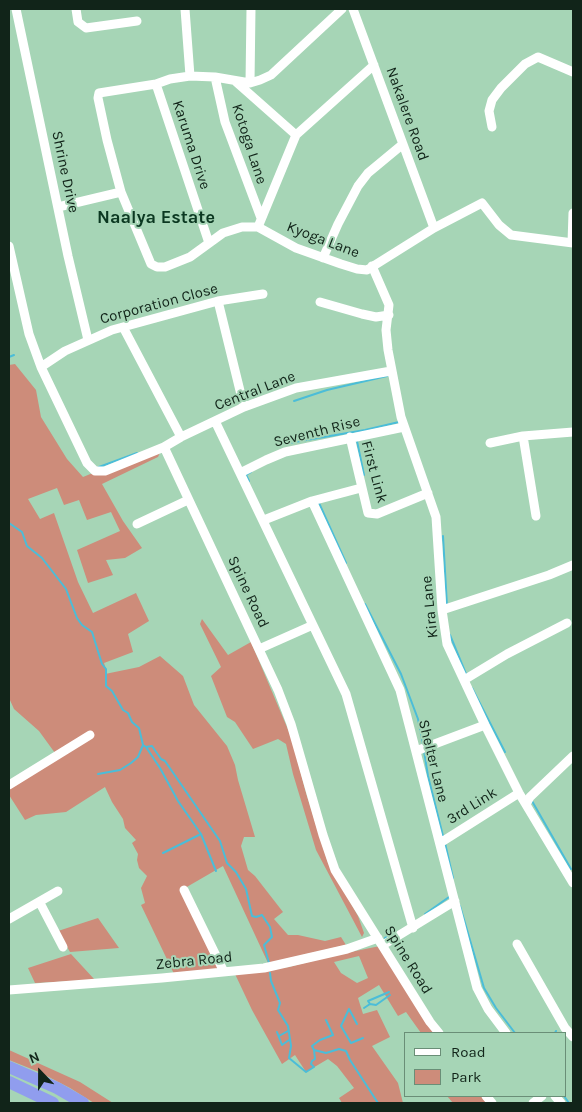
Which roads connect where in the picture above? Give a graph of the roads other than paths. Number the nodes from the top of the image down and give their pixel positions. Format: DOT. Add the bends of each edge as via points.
graph roads {
  1 [pos="16,9"];
  2 [pos="76,9"];
  3 [pos="185,9"];
  4 [pos="251,9"];
  5 [pos="342,9"];
  6 [pos="353,9"];
  7 [pos="137,21"];
  8 [pos="374,65"];
  9 [pos="573,72"];
  10 [pos="190,76"];
  11 [pos="215,77"];
  12 [pos="235,81"];
  13 [pos="250,83"];
  14 [pos="156,84"];
  15 [pos="492,127"];
  16 [pos="296,135"];
  17 [pos="403,144"];
  18 [pos="121,192"];
  19 [pos="58,207"];
  20 [pos="573,213"];
  21 [pos="260,223"];
  22 [pos="434,228"];
  23 [pos="209,243"];
  24 [pos="572,243"];
  25 [pos="9,246"];
  26 [pos="323,258"];
  27 [pos="372,266"];
  28 [pos="262,294"];
  29 [pos="218,301"];
  30 [pos="320,302"];
  31 [pos="389,315"];
  32 [pos="123,327"];
  33 [pos="88,340"];
  34 [pos="41,367"];
  35 [pos="391,370"];
  36 [pos="244,407"];
  37 [pos="215,420"];
  38 [pos="404,427"];
  39 [pos="573,432"];
  40 [pos="523,436"];
  41 [pos="181,437"];
  42 [pos="350,437"];
  43 [pos="490,443"];
  44 [pos="164,447"];
  45 [pos="240,473"];
  46 [pos="361,488"];
  47 [pos="428,493"];
  48 [pos="188,500"];
  49 [pos="312,501"];
  50 [pos="536,516"];
  51 [pos="264,520"];
  52 [pos="137,524"];
  53 [pos="573,567"];
  54 [pos="445,609"];
  55 [pos="567,623"];
  56 [pos="313,625"];
  57 [pos="259,649"];
  58 [pos="466,678"];
  59 [pos="485,725"];
  60 [pos="90,735"];
  61 [pos="421,750"];
  62 [pos="573,756"];
  63 [pos="9,785"];
  64 [pos="520,793"];
  65 [pos="526,804"];
  66 [pos="440,844"];
  67 [pos="573,883"];
  68 [pos="184,890"];
  69 [pos="58,891"];
  70 [pos="455,901"];
  71 [pos="40,903"];
  72 [pos="9,919"];
  73 [pos="412,925"];
  74 [pos="380,941"];
  75 [pos="517,944"];
  76 [pos="64,946"];
  77 [pos="224,972"];
  78 [pos="9,990"];
  79 [pos="562,1031"];
  80 [pos="438,1032"];
  81 [pos="505,1032"];
  82 [pos="9,1067"];
  83 [pos="9,1082"];
  84 [pos="53,1103"];
  85 [pos="83,1103"];
  1 -- 19 [label="street, Shrine Drive"];
  2 -- 7 [label="street" via="78,22 86,28"];
  3 -- 10 [label="street"];
  4 -- 13 [label="street"];
  5 -- 13 [label="street" via="270,75"];
  6 -- 8 [label="street, Nakalere Road"];
  8 -- 16 [label="street"];
  8 -- 17 [label="street, Nakalere Road"];
  9 -- 15 [label="street" via="538,57 525,64 492,100 489,111"];
  10 -- 11 [label="street"];
  10 -- 14 [label="street"];
  11 -- 12 [label="street"];
  11 -- 21 [label="street, Kotoga Lane" via="225,122"];
  12 -- 13 [label="street"];
  12 -- 16 [label="street"];
  14 -- 18 [label="street" via="100,93 98,98"];
  14 -- 23 [label="street, Karuma Drive"];
  16 -- 21 [label="street"];
  17 -- 22 [label="street, Nakalere Road"];
  17 -- 26 [label="street" via="368,173 358,186"];
  18 -- 19 [label="street"];
  18 -- 23 [label="street" via="154,266 164,267 190,257"];
  19 -- 33 [label="street, Shrine Drive"];
  20 -- 24 [label="street"];
  21 -- 23 [label="street" via="231,230"];
  21 -- 26 [label="street, Kyoga Lane" via="296,248"];
  22 -- 24 [label="street, Kyoga Lane" via="482,203 498,225 516,237"];
  22 -- 27 [label="street, Kyoga Lane"];
  25 -- 34 [label="street" via="29,334"];
  26 -- 27 [label="street, Kyoga Lane" via="357,269 367,270"];
  27 -- 31 [label="street, Kira Lane" via="389,305"];
  28 -- 29 [label="street, Corporation Close"];
  29 -- 32 [label="street, Corporation Close"];
  29 -- 36 [label="street"];
  30 -- 31 [label="street" via="376,317"];
  31 -- 35 [label="street, Kira Lane" via="387,337"];
  32 -- 33 [label="street, Corporation Close"];
  32 -- 41 [label="street"];
  33 -- 34 [label="street, Corporation Close"];
  34 -- 44 [label="street" via="92,470 105,471"];
  35 -- 36 [label="street, Central Lane" via="296,388"];
  35 -- 38 [label="street, Kira Lane"];
  36 -- 37 [label="street, Central Lane"];
  37 -- 41 [label="street, Central Lane"];
  37 -- 45 [label="street"];
  38 -- 42 [label="street, Seventh Rise"];
  38 -- 47 [label="street, Kira Lane"];
  39 -- 40 [label="street"];
  40 -- 43 [label="street"];
  40 -- 50 [label="street"];
  41 -- 44 [label="street, Central Lane"];
  42 -- 45 [label="street, Seventh Rise" via="285,452"];
  42 -- 46 [label="street, First Link"];
  44 -- 48 [label="street, Spine Road"];
  45 -- 51 [label="street"];
  46 -- 47 [label="street, First Link" via="368,513 374,514"];
  46 -- 49 [label="street"];
  47 -- 54 [label="street, Kira Lane" via="437,525"];
  48 -- 52 [label="street"];
  48 -- 57 [label="street, Spine Road"];
  49 -- 51 [label="street"];
  49 -- 61 [label="street, Shelter Lane" via="400,690"];
  51 -- 56 [label="street"];
  53 -- 54 [label="street"];
  54 -- 58 [label="street, Kira Lane" via="447,644"];
  55 -- 58 [label="street"];
  56 -- 57 [label="street"];
  56 -- 73 [label="street" via="346,694"];
  57 -- 74 [label="street, Spine Road" via="291,724 335,870"];
  58 -- 59 [label="street, Kira Lane"];
  59 -- 61 [label="street"];
  59 -- 64 [label="street, Kira Lane"];
  60 -- 63 [label="street"];
  61 -- 66 [label="street, Shelter Lane"];
  62 -- 65 [label="street"];
  64 -- 65 [label="street, Kira Lane"];
  64 -- 66 [label="street, 3rd Link"];
  65 -- 67 [label="street, Kira Lane"];
  66 -- 70 [label="street, Shelter Lane"];
  68 -- 77 [label="street"];
  69 -- 71 [label="street"];
  70 -- 73 [label="street, Zebra Road"];
  70 -- 81 [label="street, Shelter Lane" via="480,996"];
  71 -- 72 [label="street"];
  71 -- 76 [label="street"];
  73 -- 74 [label="street, Zebra Road"];
  74 -- 77 [label="street, Zebra Road" via="264,968"];
  74 -- 80 [label="street, Spine Road"];
  75 -- 79 [label="street"];
  77 -- 78 [label="street, Zebra Road"];
  82 -- 85 [label="highway"];
  83 -- 84 [label="highway"];
}
